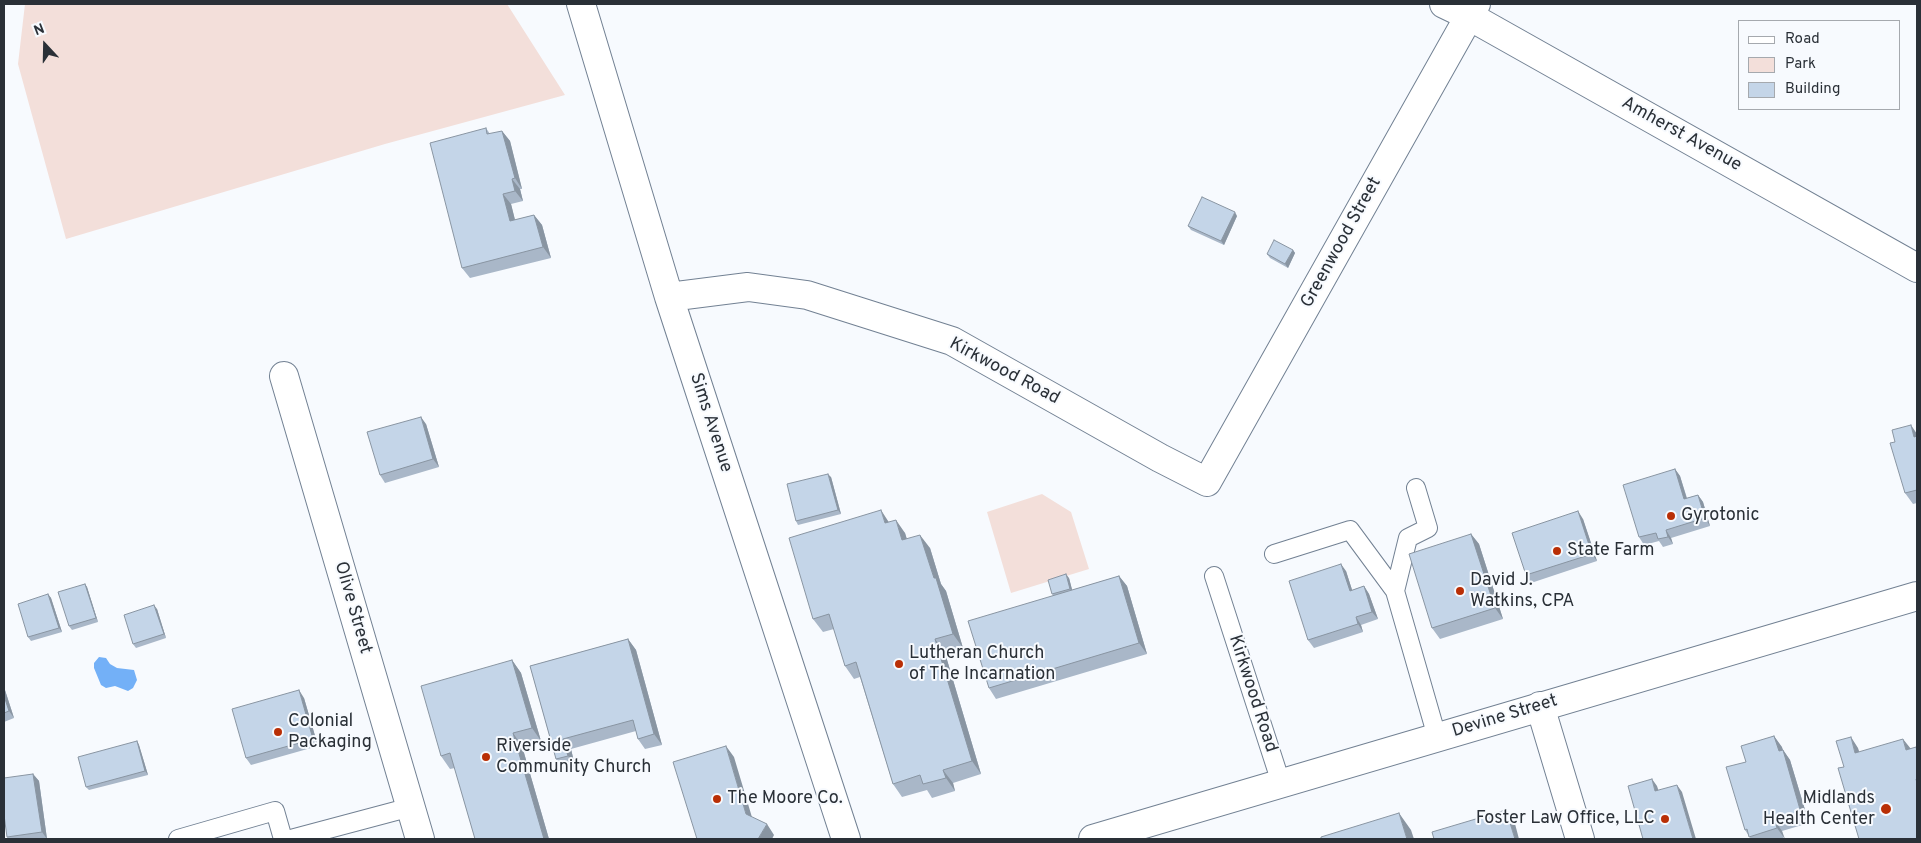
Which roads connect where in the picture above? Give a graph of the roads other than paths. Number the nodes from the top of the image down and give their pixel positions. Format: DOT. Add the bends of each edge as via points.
graph roads {
  1 [pos="581,4"];
  2 [pos="1444,4"];
  3 [pos="1472,10"];
  4 [pos="1917,268"];
  5 [pos="669,297"];
  6 [pos="284,376"];
  7 [pos="1207,482"];
  8 [pos="1416,488"];
  9 [pos="1274,554"];
  10 [pos="1214,576"];
  11 [pos="1395,591"];
  12 [pos="1917,596"];
  13 [pos="1540,706"];
  14 [pos="1437,737"];
  15 [pos="1281,783"];
  16 [pos="411,808"];
  17 [pos="201,836"];
  18 [pos="178,839"];
  19 [pos="283,839"];
  20 [pos="292,839"];
  21 [pos="420,839"];
  22 [pos="846,839"];
  23 [pos="1093,839"];
  24 [pos="1580,839"];
  1 -- 5 [label="street, Sims Avenue"];
  2 -- 3 [label="street, Amherst Avenue"];
  3 -- 4 [label="street, Amherst Avenue"];
  3 -- 7 [label="street, Greenwood Street"];
  5 -- 7 [label="street, Kirkwood Road" via="748,287 807,295 952,341"];
  5 -- 22 [label="street, Sims Avenue"];
  6 -- 16 [label="street, Olive Street"];
  8 -- 11 [label="lane" via="1428,528 1408,538"];
  9 -- 11 [label="lane" via="1350,530"];
  10 -- 15 [label="lane, Kirkwood Road"];
  11 -- 14 [label="lane"];
  12 -- 13 [label="street, Devine Street"];
  13 -- 14 [label="street, Devine Street"];
  13 -- 24 [label="street"];
  14 -- 15 [label="street, Devine Street"];
  15 -- 23 [label="street, Devine Street"];
  16 -- 20 [label="lane"];
  16 -- 21 [label="street, Olive Street"];
  17 -- 18 [label="lane"];
  17 -- 19 [label="lane" via="275,811"];
}
